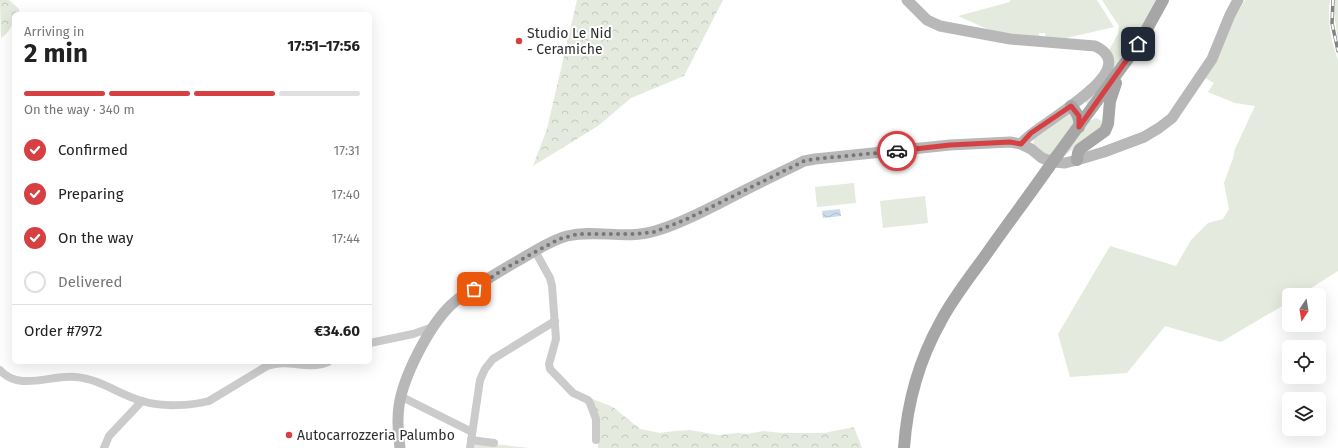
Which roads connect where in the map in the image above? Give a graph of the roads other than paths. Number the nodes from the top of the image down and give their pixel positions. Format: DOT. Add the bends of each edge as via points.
graph roads {
  1 [pos="907,0"];
  2 [pos="1163,0"];
  3 [pos="1238,0"];
  4 [pos="1125,64"];
  5 [pos="1075,103"];
  6 [pos="1089,112"];
  7 [pos="1079,127"];
  8 [pos="1105,131"];
  9 [pos="1021,144"];
  10 [pos="1077,160"];
  11 [pos="535,251"];
  12 [pos="555,321"];
  13 [pos="433,327"];
  14 [pos="372,343"];
  15 [pos="273,364"];
  16 [pos="299,364"];
  17 [pos="323,364"];
  18 [pos="0,370"];
  19 [pos="400,396"];
  20 [pos="142,401"];
  21 [pos="471,440"];
  22 [pos="596,440"];
  23 [pos="494,443"];
  24 [pos="104,448"];
  25 [pos="400,448"];
  26 [pos="904,448"];
  1 -- 5 [label="street" via="928,20 940,26 1010,39 1088,45 1102,49 1109,62 1107,72"];
  2 -- 4 [label="main road"];
  3 -- 10 [label="street" via="1212,58 1172,118 1144,137"];
  4 -- 6 [label="main road"];
  4 -- 8 [label="main road" via="1112,94"];
  5 -- 6 [label="main road"];
  5 -- 7 [label="main road"];
  5 -- 9 [label="street" via="1031,133"];
  6 -- 7 [label="main road"];
  6 -- 8 [label="main road" via="1102,116"];
  7 -- 26 [label="main road" via="956,297 934,333 915,381"];
  8 -- 10 [label="main road" via="1080,149"];
  9 -- 10 [label="street" via="1048,161 1060,163"];
  9 -- 11 [label="street" via="1010,142 950,145 810,160 685,220 654,232 569,236"];
  11 -- 12 [label="street" via="550,278"];
  11 -- 13 [label="street" via="463,296 447,309"];
  12 -- 21 [label="street" via="489,362 480,380"];
  12 -- 22 [label="street" via="556,339 550,369 573,393 590,403 596,419"];
  13 -- 14 [label="street"];
  13 -- 19 [label="street" via="406,378"];
  15 -- 20 [label="street" via="203,403 165,405"];
  16 -- 17 [label="street"];
  18 -- 20 [label="street" via="10,378 22,381 63,377 87,378"];
  19 -- 21 [label="street"];
  19 -- 25 [label="street"];
  20 -- 24 [label="street" via="109,436"];
  21 -- 23 [label="street"];
}
